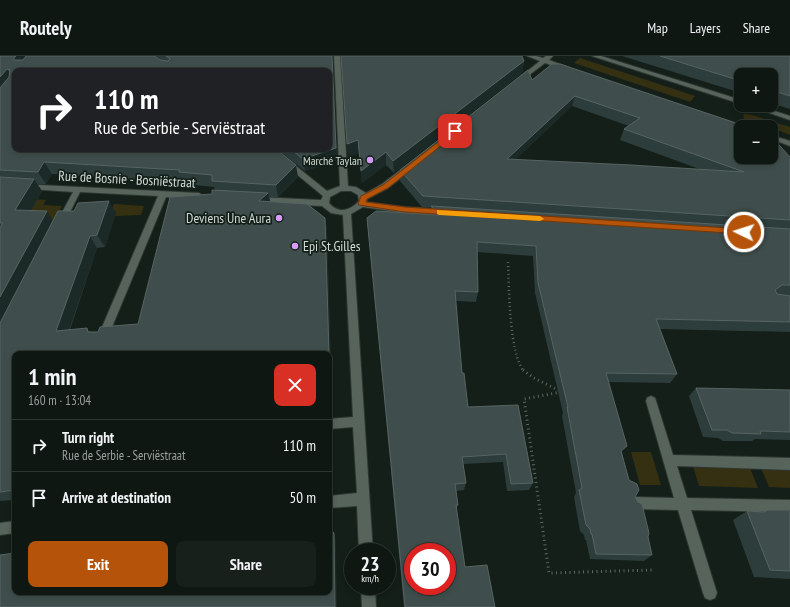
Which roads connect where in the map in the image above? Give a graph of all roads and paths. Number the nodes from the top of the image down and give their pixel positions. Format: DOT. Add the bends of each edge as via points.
graph roads {
  1 [pos="337,56"];
  2 [pos="530,56"];
  3 [pos="595,56"];
  4 [pos="547,58"];
  5 [pos="576,71"];
  6 [pos="513,86"];
  7 [pos="734,100"];
  8 [pos="771,112"];
  9 [pos="790,118"];
  10 [pos="778,140"];
  11 [pos="790,144"];
  12 [pos="273,152"];
  13 [pos="416,162"];
  14 [pos="0,185"];
  15 [pos="344,188"];
  16 [pos="78,189"];
  17 [pos="163,194"];
  18 [pos="208,197"];
  19 [pos="326,199"];
  20 [pos="246,200"];
  21 [pos="363,201"];
  22 [pos="347,212"];
  23 [pos="452,213"];
  24 [pos="56,232"];
  25 [pos="508,262"];
  26 [pos="102,339"];
  27 [pos="562,392"];
  28 [pos="570,392"];
  29 [pos="651,402"];
  30 [pos="359,422"];
  31 [pos="332,424"];
  32 [pos="669,460"];
  33 [pos="790,464"];
  34 [pos="362,499"];
  35 [pos="332,502"];
  36 [pos="635,503"];
  37 [pos="683,504"];
  38 [pos="790,506"];
  39 [pos="12,527"];
  40 [pos="0,529"];
  41 [pos="365,543"];
  42 [pos="652,570"];
  43 [pos="710,593"];
  44 [pos="368,595"];
  45 [pos="369,607"];
  1 -- 15 [label="street"];
  2 -- 4 [label="street"];
  3 -- 7 [label="street"];
  4 -- 5 [label="street"];
  4 -- 6 [label="street"];
  8 -- 9 [label="street"];
  10 -- 11 [label="street"];
  12 -- 19 [label="street"];
  13 -- 21 [label="street"];
  14 -- 16 [label="street, Rue de Bosnie - Bosniëstraat"];
  15 -- 19 [label="street" via="335,190"];
  15 -- 21 [label="street" via="358,191"];
  16 -- 17 [label="street, Rue de Bosnie - Bosniëstraat"];
  16 -- 24 [label="street"];
  17 -- 18 [label="street, Rue de Bosnie - Bosniëstraat"];
  17 -- 26 [label="street"];
  19 -- 20 [label="street"];
  19 -- 22 [label="street" via="328,208 332,211"];
  21 -- 22 [label="street" via="356,210"];
  21 -- 23 [label="street" via="405,210"];
  22 -- 30 [label="street"];
  25 -- 27 [label="path" via="512,325 519,362 523,370"];
  27 -- 28 [label="path"];
  27 -- 42 [label="path" via="524,399 550,573"];
  29 -- 32 [label="street"];
  30 -- 31 [label="street"];
  30 -- 34 [label="street"];
  32 -- 33 [label="street"];
  32 -- 37 [label="street"];
  34 -- 35 [label="street"];
  34 -- 41 [label="street"];
  36 -- 37 [label="street"];
  37 -- 38 [label="street"];
  37 -- 43 [label="street"];
  39 -- 40 [label="street"];
  44 -- 45 [label="street"];
}
